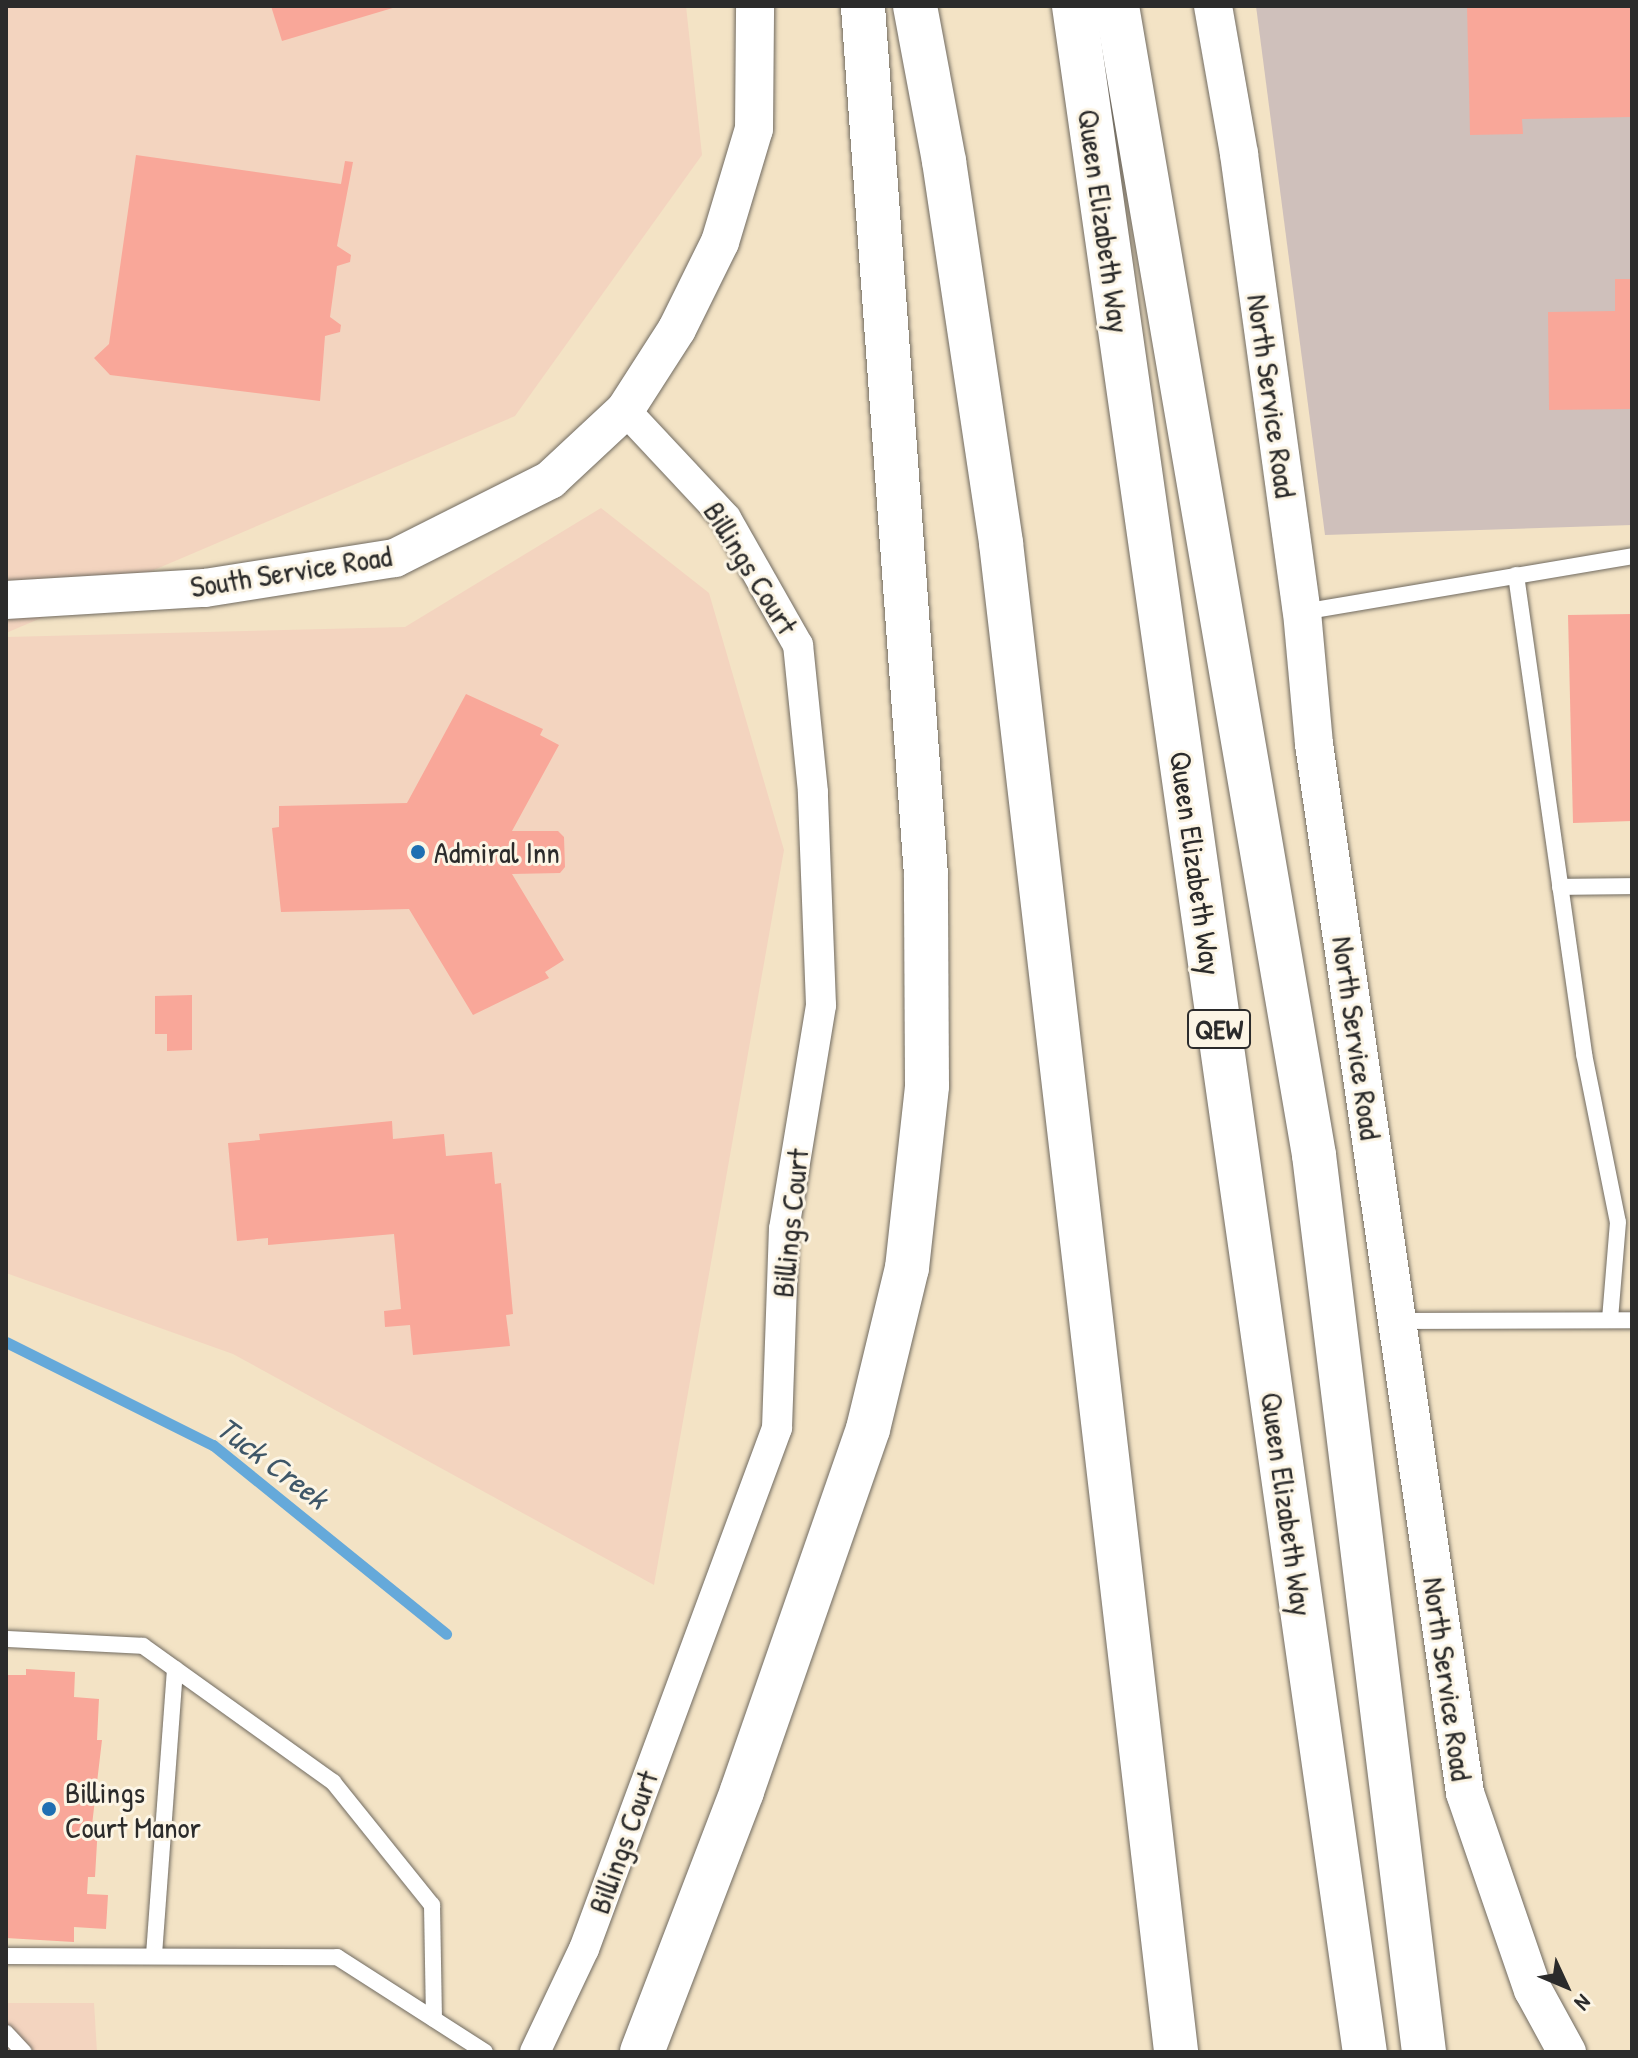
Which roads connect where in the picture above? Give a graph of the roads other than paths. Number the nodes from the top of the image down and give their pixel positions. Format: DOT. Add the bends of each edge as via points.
graph roads {
  1 [pos="755,6"];
  2 [pos="863,6"];
  3 [pos="915,6"];
  4 [pos="1074,6"];
  5 [pos="1117,6"];
  6 [pos="1213,6"];
  7 [pos="625,410"];
  8 [pos="1632,556"];
  9 [pos="1516,575"];
  10 [pos="6,600"];
  11 [pos="1302,612"];
  12 [pos="1632,886"];
  13 [pos="1560,887"];
  14 [pos="1610,1320"];
  15 [pos="1632,1320"];
  16 [pos="1399,1321"];
  17 [pos="6,1639"];
  18 [pos="175,1669"];
  19 [pos="154,1955"];
  20 [pos="6,1956"];
  21 [pos="434,2019"];
  22 [pos="6,2033"];
  23 [pos="24,2052"];
  24 [pos="485,2052"];
  25 [pos="535,2052"];
  26 [pos="642,2052"];
  27 [pos="1176,2052"];
  28 [pos="1365,2052"];
  29 [pos="1424,2052"];
  30 [pos="1567,2052"];
  1 -- 7 [label="street, South Service Road" via="754,129 738,194 677,329"];
  2 -- 26 [label="highway" via="926,875 927,1086 907,1268 868,1429 742,1791"];
  3 -- 27 [label="highway" via="944,161 1001,543"];
  4 -- 28 [label="highway, Queen Elizabeth Way / QEW"];
  5 -- 29 [label="highway" via="1314,1155"];
  6 -- 11 [label="street, North Service Road" via="1239,154"];
  7 -- 10 [label="street, South Service Road" via="550,480 395,558 205,588"];
  7 -- 25 [label="street, Billings Court" via="726,518 798,645 813,792 821,1005 784,1229 777,1428 584,1949"];
  8 -- 9 [label="lane"];
  9 -- 11 [label="lane"];
  9 -- 13 [label="lane"];
  11 -- 16 [label="street, North Service Road" via="1314,744"];
  12 -- 13 [label="lane"];
  13 -- 14 [label="lane" via="1584,1054 1618,1222"];
  14 -- 15 [label="lane"];
  14 -- 16 [label="lane"];
  16 -- 30 [label="street, North Service Road" via="1465,1793 1533,1990"];
  17 -- 18 [label="lane" via="143,1646"];
  18 -- 19 [label="lane"];
  18 -- 21 [label="lane" via="333,1782 432,1905"];
  19 -- 20 [label="lane"];
  19 -- 21 [label="lane" via="337,1957"];
  21 -- 24 [label="lane"];
  22 -- 23 [label="lane"];
}
